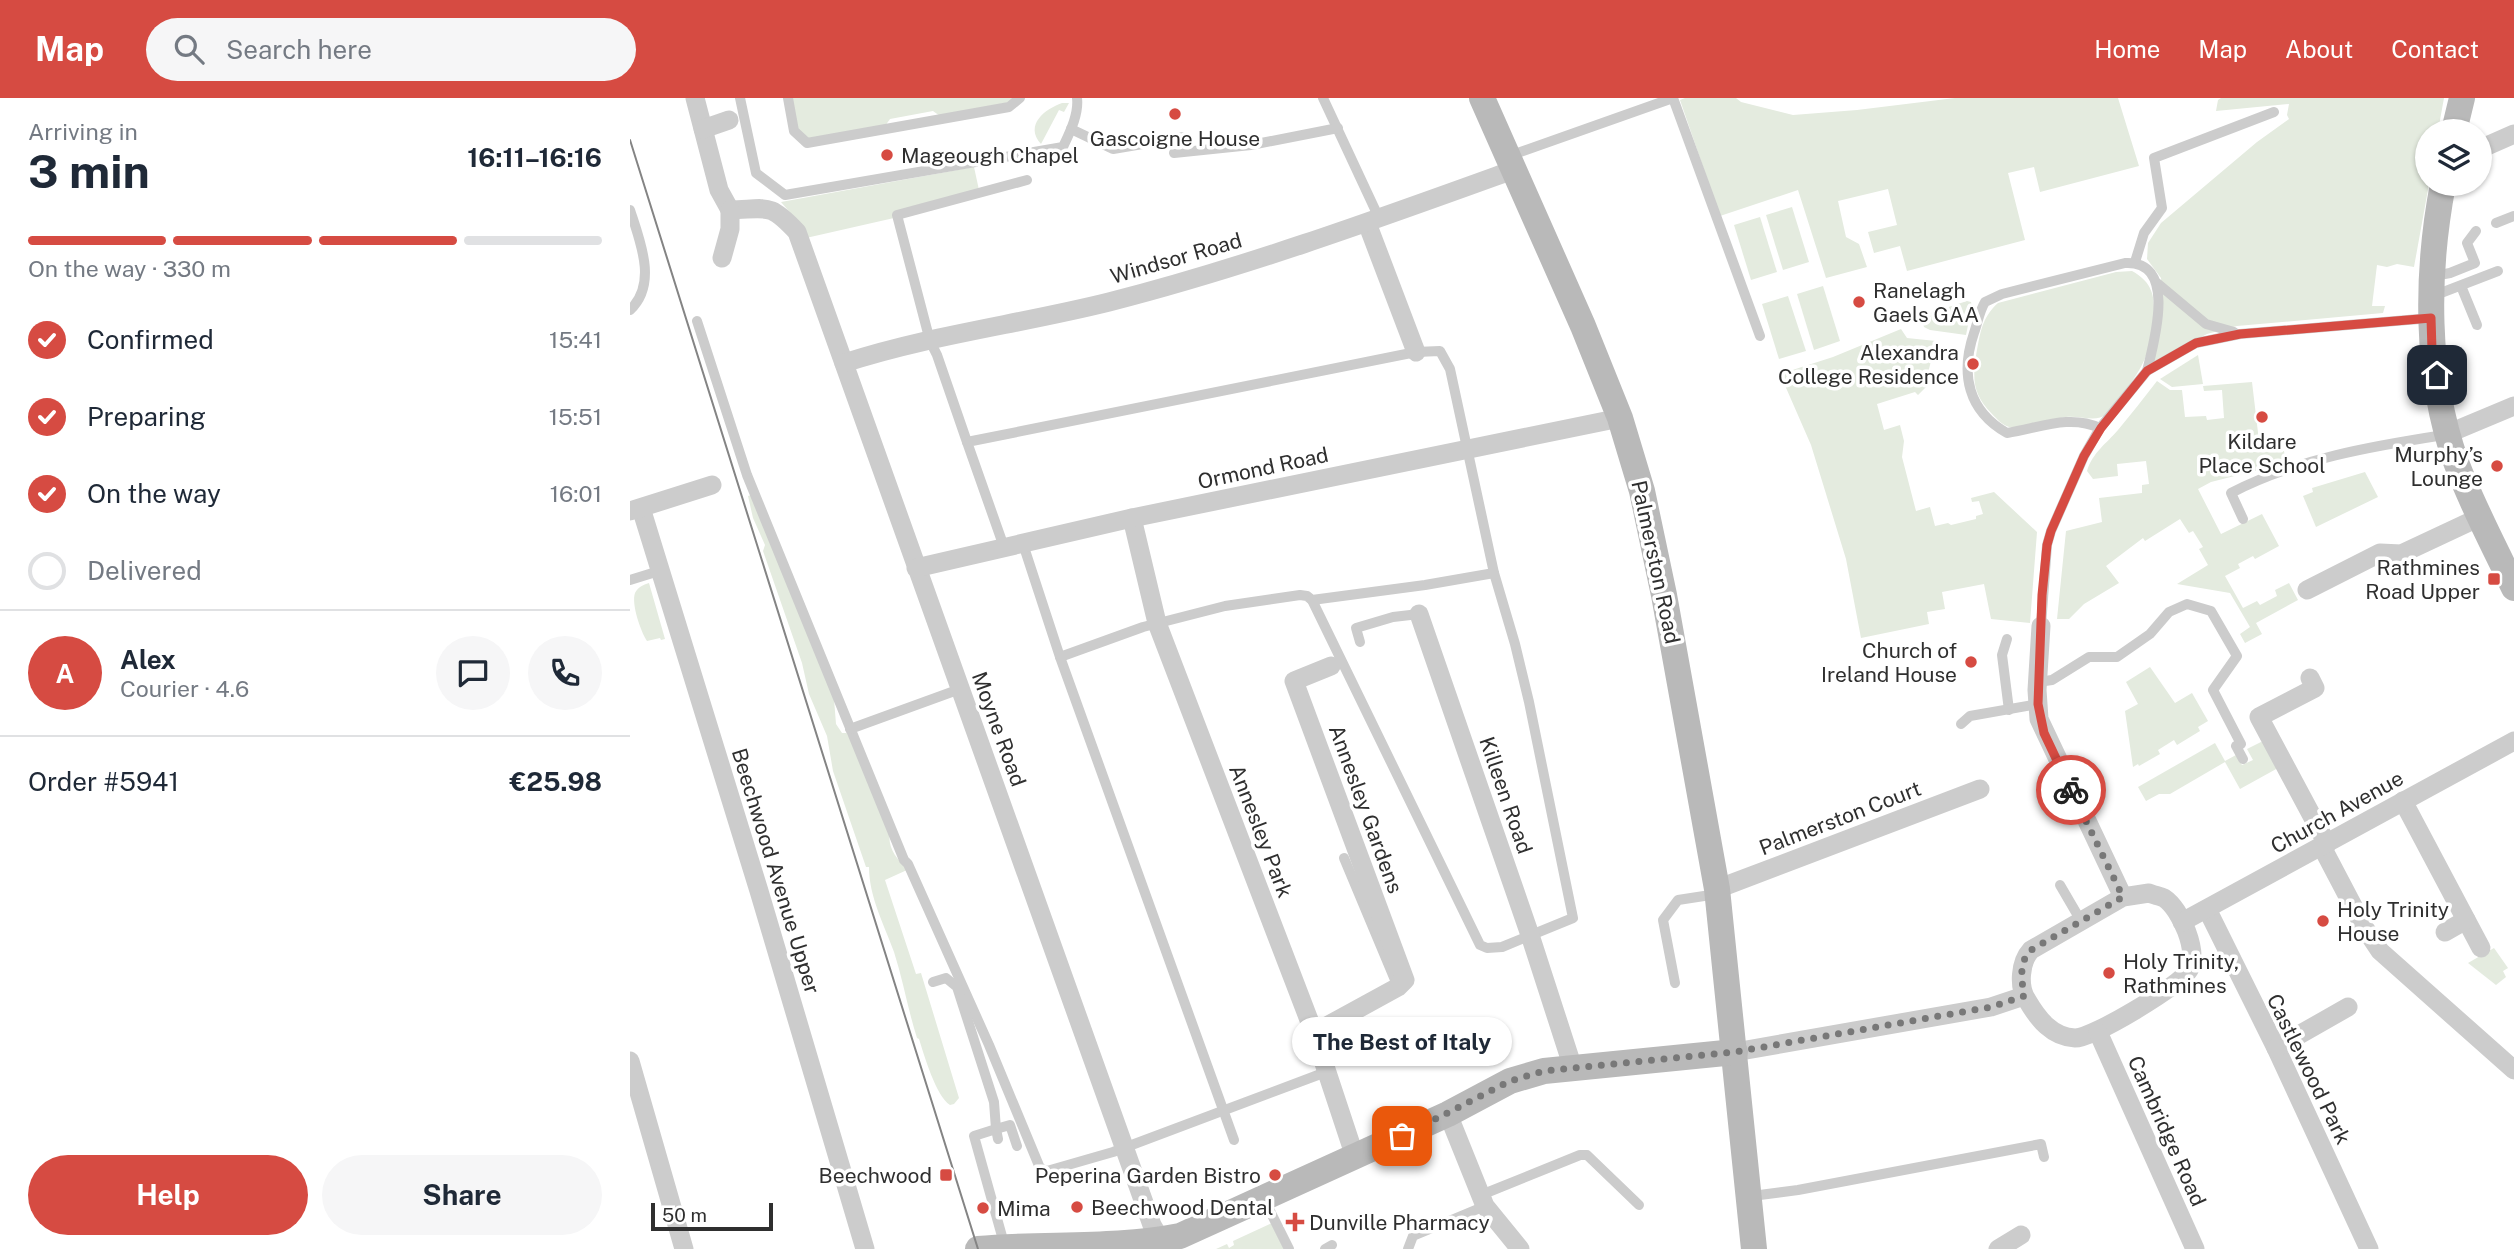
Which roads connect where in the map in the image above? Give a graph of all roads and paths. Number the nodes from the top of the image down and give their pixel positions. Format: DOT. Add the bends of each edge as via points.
graph roads {
  1 [pos="695,98"];
  2 [pos="740,98"];
  3 [pos="788,98"];
  4 [pos="1020,98"];
  5 [pos="1077,98"];
  6 [pos="1323,98"];
  7 [pos="1482,98"];
  8 [pos="1673,98"];
  9 [pos="2462,98"];
  10 [pos="1653,101"];
  11 [pos="2274,112"];
  12 [pos="2457,119"];
  13 [pos="729,120"];
  14 [pos="1338,128"];
  15 [pos="703,129"];
  16 [pos="1071,129"];
  17 [pos="2514,134"];
  18 [pos="1184,137"];
  19 [pos="2492,144"];
  20 [pos="1174,153"];
  21 [pos="1510,164"];
  22 [pos="1027,180"];
  23 [pos="2441,196"];
  24 [pos="730,210"];
  25 [pos="630,211"];
  26 [pos="2514,216"];
  27 [pos="1373,220"];
  28 [pos="2496,223"];
  29 [pos="2476,231"];
  30 [pos="722,258"];
  31 [pos="2135,262"];
  32 [pos="2498,271"];
  33 [pos="2156,282"];
  34 [pos="2461,286"];
  35 [pos="2432,297"];
  36 [pos="630,310"];
  37 [pos="697,321"];
  38 [pos="2477,325"];
  39 [pos="2240,334"];
  40 [pos="1760,336"];
  41 [pos="930,341"];
  42 [pos="1416,352"];
  43 [pos="844,363"];
  44 [pos="2147,371"];
  45 [pos="2514,406"];
  46 [pos="1620,418"];
  47 [pos="2101,428"];
  48 [pos="2447,434"];
  49 [pos="967,442"];
  50 [pos="1468,450"];
  51 [pos="712,485"];
  52 [pos="635,510"];
  53 [pos="2480,517"];
  54 [pos="1132,518"];
  55 [pos="2243,519"];
  56 [pos="1014,546"];
  57 [pos="916,568"];
  58 [pos="659,571"];
  59 [pos="1494,573"];
  60 [pos="630,580"];
  61 [pos="2514,588"];
  62 [pos="2307,590"];
  63 [pos="1312,600"];
  64 [pos="1419,614"];
  65 [pos="1157,624"];
  66 [pos="2041,626"];
  67 [pos="2007,639"];
  68 [pos="1360,642"];
  69 [pos="1060,657"];
  70 [pos="1331,666"];
  71 [pos="2310,678"];
  72 [pos="2038,682"];
  73 [pos="960,689"];
  74 [pos="2038,704"];
  75 [pos="2009,710"];
  76 [pos="1961,724"];
  77 [pos="850,729"];
  78 [pos="2514,741"];
  79 [pos="2243,759"];
  80 [pos="1980,789"];
  81 [pos="2403,801"];
  82 [pos="2324,846"];
  83 [pos="1344,858"];
  84 [pos="2060,885"];
  85 [pos="1717,891"];
  86 [pos="2123,897"];
  87 [pos="2207,909"];
  88 [pos="2466,920"];
  89 [pos="2081,921"];
  90 [pos="2182,922"];
  91 [pos="2445,932"];
  92 [pos="1530,935"];
  93 [pos="2481,948"];
  94 [pos="933,982"];
  95 [pos="1675,982"];
  96 [pos="1398,987"];
  97 [pos="2024,996"];
  98 [pos="2348,1007"];
  99 [pos="2098,1032"];
  100 [pos="1314,1033"];
  101 [pos="2276,1048"];
  102 [pos="1735,1052"];
  103 [pos="630,1061"];
  104 [pos="1573,1068"];
  105 [pos="2514,1070"];
  106 [pos="1326,1072"];
  107 [pos="1224,1111"];
  108 [pos="1448,1115"];
  109 [pos="997,1134"];
  110 [pos="1234,1140"];
  111 [pos="1017,1146"];
  112 [pos="1124,1147"];
  113 [pos="1355,1157"];
  114 [pos="2043,1157"];
  115 [pos="1749,1197"];
  116 [pos="1264,1199"];
  117 [pos="1483,1200"];
  118 [pos="1639,1205"];
  119 [pos="2021,1235"];
  120 [pos="1163,1245"];
  121 [pos="1010,1248"];
  122 [pos="684,1249"];
  123 [pos="865,1249"];
  124 [pos="978,1249"];
  125 [pos="1289,1249"];
  126 [pos="1408,1249"];
  127 [pos="1520,1249"];
  128 [pos="1754,1249"];
  129 [pos="1998,1249"];
  130 [pos="2195,1249"];
  131 [pos="2369,1249"];
  1 -- 15 [label="street"];
  2 -- 16 [label="lane" via="756,173 785,195 1063,146"];
  3 -- 4 [label="lane" via="794,131 807,143 1009,107"];
  5 -- 16 [label="lane"];
  6 -- 14 [label="lane"];
  7 -- 21 [label="street, Palmerston Road"];
  8 -- 10 [label="lane"];
  8 -- 40 [label="lane"];
  9 -- 12 [label="street"];
  10 -- 21 [label="lane"];
  11 -- 31 [label="lane" via="2154,158 2162,208 2144,233"];
  13 -- 15 [label="street"];
  14 -- 20 [label="lane" via="1251,145"];
  14 -- 27 [label="lane"];
  15 -- 24 [label="street" via="719,190"];
  16 -- 18 [label="lane" via="1114,149"];
  17 -- 19 [label="street"];
  21 -- 27 [label="street, Windsor Road"];
  21 -- 46 [label="street, Palmerston Road"];
  22 -- 41 [label="lane" via="897,215"];
  23 -- 35 [label="street"];
  24 -- 30 [label="street"];
  24 -- 43 [label="street, Moyne Road" via="771,208 797,232"];
  25 -- 36 [label="lane" via="645,258 642,294"];
  26 -- 28 [label="lane"];
  27 -- 41 [label="street, Windsor Road" via="1202,277"];
  27 -- 42 [label="street"];
  29 -- 35 [label="lane" via="2468,243 2475,263 2450,273"];
  31 -- 33 [label="lane"];
  31 -- 47 [label="lane" via="1985,302 1970,342 1966,370 1971,394 1997,427 2007,433 2070,420"];
  32 -- 34 [label="lane"];
  33 -- 39 [label="lane" via="2206,324"];
  33 -- 44 [label="lane" via="2156,332"];
  34 -- 35 [label="lane"];
  34 -- 38 [label="lane"];
  35 -- 39 [label="lane"];
  35 -- 48 [label="street" via="2432,350"];
  37 -- 77 [label="lane" via="747,475"];
  39 -- 44 [label="lane" via="2196,343"];
  41 -- 43 [label="street, Windsor Road"];
  41 -- 49 [label="lane"];
  42 -- 49 [label="lane"];
  42 -- 50 [label="lane" via="1440,351 1450,369"];
  43 -- 57 [label="street, Moyne Road"];
  44 -- 47 [label="lane"];
  45 -- 48 [label="street"];
  46 -- 50 [label="street, Ormond Road"];
  46 -- 85 [label="street, Palmerston Road" via="1642,491 1664,595"];
  47 -- 66 [label="lane" via="2051,531"];
  48 -- 53 [label="street"];
  48 -- 55 [label="lane" via="2300,465 2248,484 2231,493"];
  49 -- 56 [label="lane"];
  50 -- 54 [label="street, Ormond Road"];
  50 -- 59 [label="lane"];
  51 -- 52 [label="street"];
  52 -- 58 [label="street, Beechwood Avenue Upper"];
  53 -- 61 [label="street"];
  53 -- 62 [label="street" via="2401,554 2380,553"];
  54 -- 56 [label="street, Ormond Road"];
  54 -- 65 [label="street, Annesley Park"];
  56 -- 57 [label="street, Ormond Road"];
  56 -- 69 [label="lane"];
  57 -- 73 [label="street, Moyne Road"];
  58 -- 60 [label="lane"];
  58 -- 123 [label="street, Beechwood Avenue Upper"];
  59 -- 63 [label="lane"];
  59 -- 92 [label="lane" via="1515,644 1573,918"];
  63 -- 65 [label="lane" via="1300,595 1225,606"];
  63 -- 92 [label="lane" via="1480,945 1493,949"];
  64 -- 68 [label="lane, Killeen Road" via="1356,628"];
  64 -- 92 [label="street, Killeen Road"];
  65 -- 69 [label="lane"];
  65 -- 100 [label="street, Annesley Park"];
  66 -- 72 [label="street"];
  67 -- 75 [label="lane" via="2002,655"];
  69 -- 107 [label="lane"];
  70 -- 96 [label="street, Annesley Gardens" via="1294,681 1405,980"];
  71 -- 82 [label="street" via="2315,688 2259,717"];
  72 -- 74 [label="street"];
  72 -- 79 [label="lane" via="2052,680 2089,657 2117,657 2150,634 2169,612 2187,604 2211,611 2237,656 2213,690 2241,744 2236,746"];
  73 -- 77 [label="lane"];
  73 -- 112 [label="street, Moyne Road"];
  74 -- 75 [label="lane"];
  74 -- 86 [label="street" via="2044,733"];
  75 -- 76 [label="lane" via="1970,716"];
  77 -- 112 [label="lane" via="1040,1168 1047,1171"];
  78 -- 81 [label="street, Church Avenue"];
  80 -- 85 [label="street, Palmerston Court"];
  81 -- 82 [label="street, Church Avenue"];
  81 -- 88 [label="street"];
  82 -- 87 [label="street, Church Avenue"];
  82 -- 105 [label="street" via="2380,951"];
  83 -- 96 [label="lane"];
  84 -- 89 [label="lane"];
  85 -- 95 [label="lane" via="1678,900 1663,920"];
  85 -- 102 [label="street, Palmerston Road"];
  86 -- 89 [label="street"];
  86 -- 90 [label="street" via="2149,893 2165,899"];
  87 -- 90 [label="street, Church Avenue"];
  87 -- 101 [label="street, Castlewood Park"];
  88 -- 91 [label="street"];
  88 -- 93 [label="street"];
  89 -- 97 [label="street" via="2026,956 2021,972"];
  90 -- 99 [label="street" via="2193,953 2189,970 2174,985"];
  92 -- 104 [label="street, Killeen Road"];
  94 -- 109 [label="lane" via="946,978 957,987 993,1102"];
  96 -- 100 [label="street"];
  97 -- 99 [label="street" via="2055,1033 2077,1038"];
  97 -- 102 [label="street" via="1991,1007"];
  98 -- 101 [label="street"];
  99 -- 130 [label="street, Cambridge Road"];
  100 -- 106 [label="street, Annesley Park"];
  101 -- 131 [label="street, Castlewood Park"];
  102 -- 104 [label="street"];
  102 -- 115 [label="street, Palmerston Road"];
  103 -- 122 [label="street"];
  104 -- 108 [label="street" via="1510,1081"];
  106 -- 107 [label="lane"];
  106 -- 113 [label="street, Annesley Park"];
  107 -- 110 [label="lane"];
  107 -- 112 [label="lane"];
  108 -- 113 [label="street"];
  108 -- 117 [label="street"];
  109 -- 111 [label="lane" via="1010,1125"];
  109 -- 121 [label="lane" via="974,1136"];
  112 -- 120 [label="street, Moyne Road"];
  113 -- 116 [label="street"];
  114 -- 115 [label="lane" via="2041,1144"];
  115 -- 128 [label="street, Palmerston Road"];
  116 -- 120 [label="street"];
  116 -- 125 [label="lane"];
  117 -- 118 [label="lane" via="1587,1155"];
  117 -- 126 [label="lane" via="1413,1236"];
  117 -- 127 [label="street"];
  119 -- 129 [label="street"];
  120 -- 121 [label="street"];
  121 -- 124 [label="street"];
}
